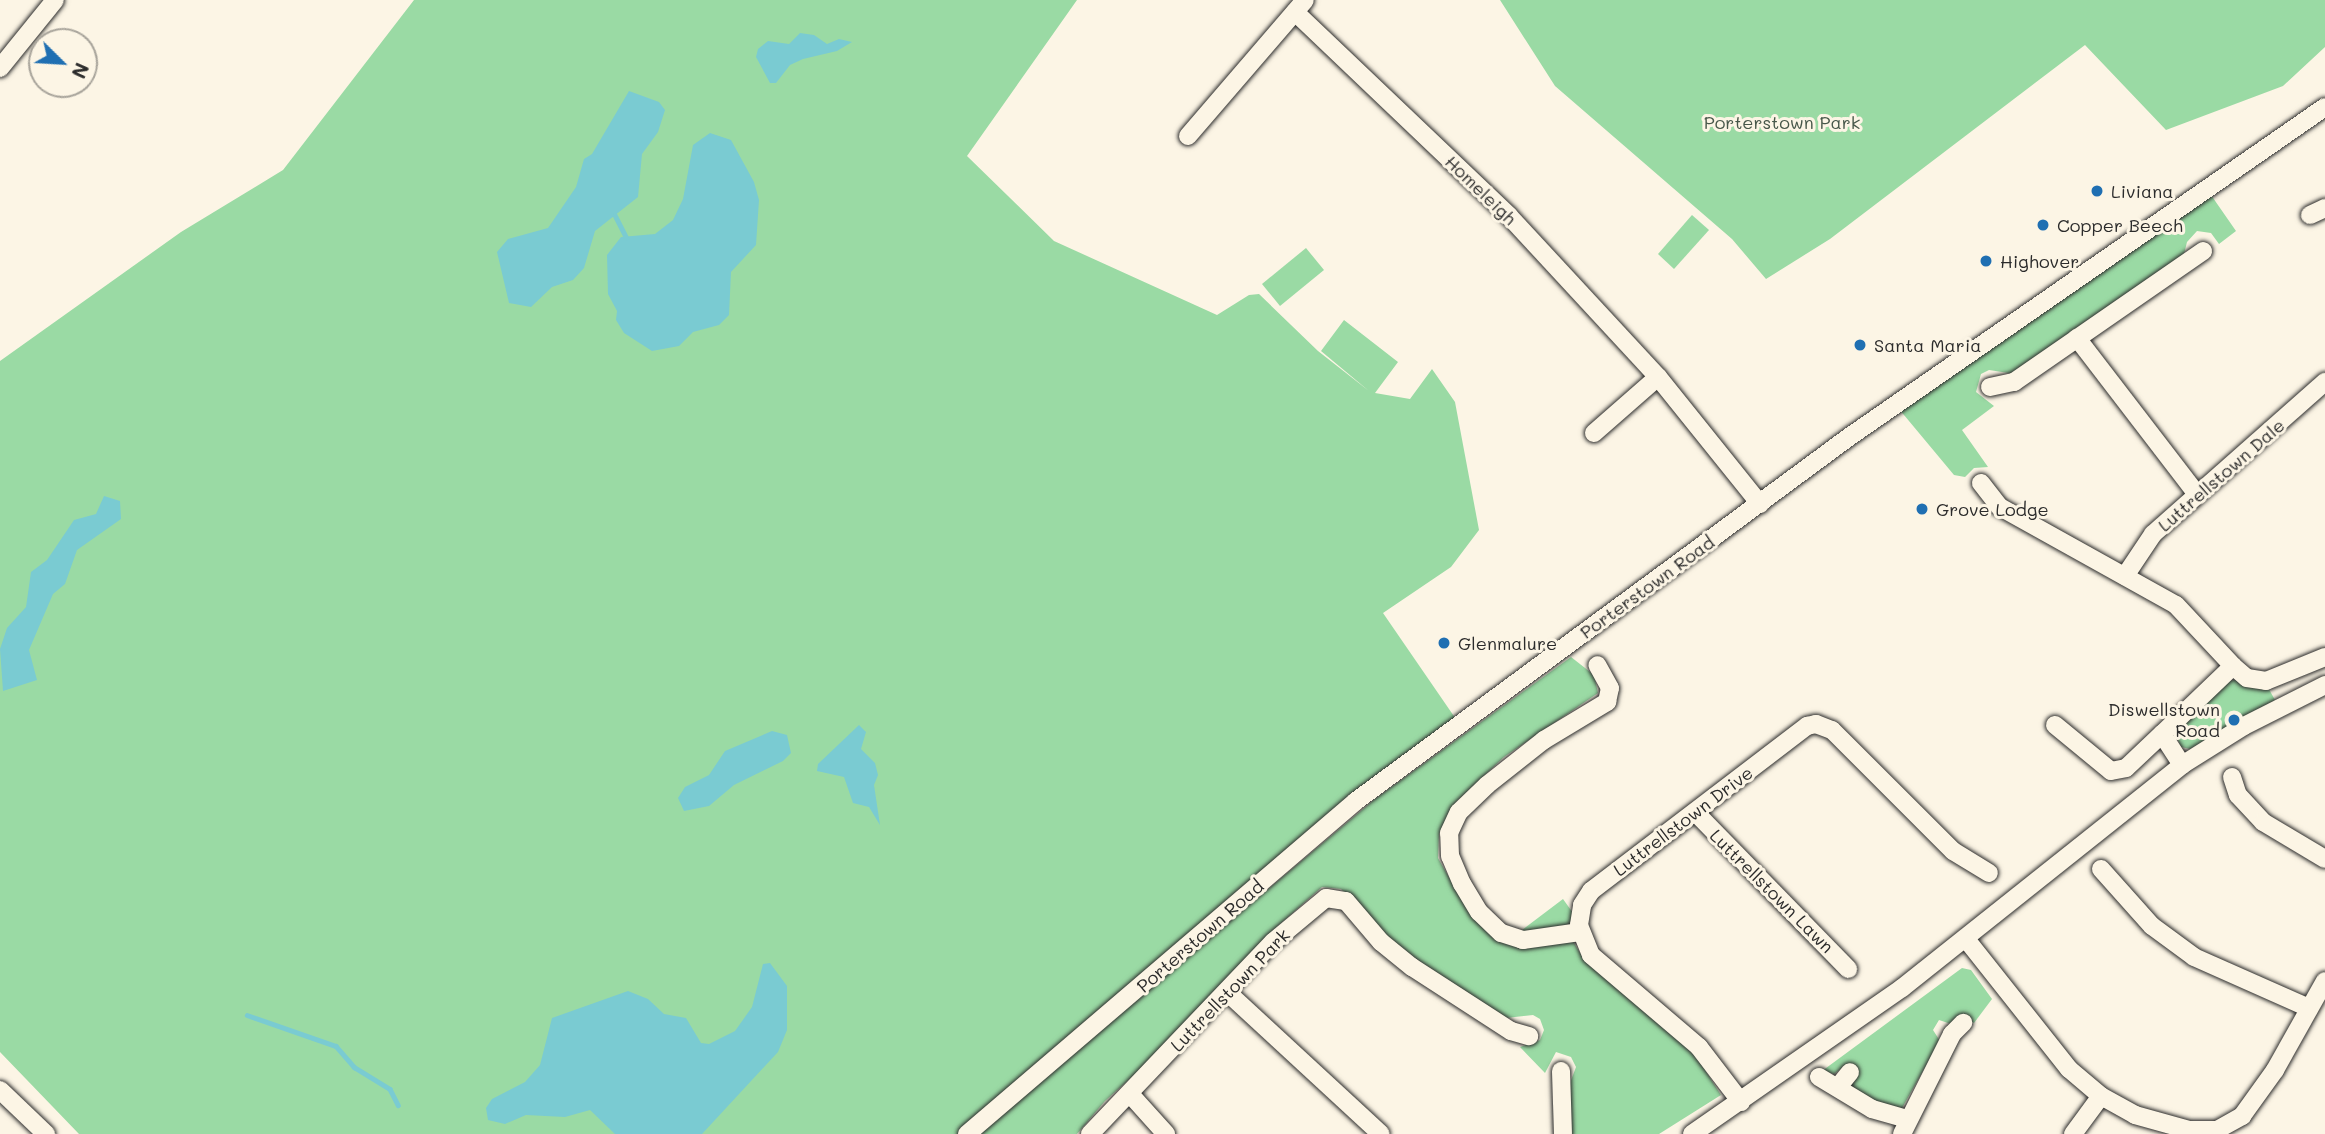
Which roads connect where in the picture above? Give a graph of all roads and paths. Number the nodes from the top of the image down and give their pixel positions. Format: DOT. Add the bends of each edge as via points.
graph roads {
  1 [pos="55,0"];
  2 [pos="1300,6"];
  3 [pos="0,68"];
  4 [pos="2325,107"];
  5 [pos="1188,136"];
  6 [pos="2203,251"];
  7 [pos="2077,338"];
  8 [pos="1658,377"];
  9 [pos="2325,382"];
  10 [pos="1990,387"];
  11 [pos="1594,433"];
  12 [pos="1981,483"];
  13 [pos="2196,493"];
  14 [pos="1760,504"];
  15 [pos="2125,576"];
  16 [pos="2325,657"];
  17 [pos="1597,665"];
  18 [pos="2233,666"];
  19 [pos="2325,685"];
  20 [pos="2055,725"];
  21 [pos="2162,734"];
  22 [pos="2182,765"];
  23 [pos="2232,777"];
  24 [pos="1696,813"];
  25 [pos="2325,859"];
  26 [pos="2101,869"];
  27 [pos="1989,873"];
  28 [pos="1580,932"];
  29 [pos="1966,939"];
  30 [pos="1848,969"];
  31 [pos="2325,981"];
  32 [pos="1227,992"];
  33 [pos="2309,1008"];
  34 [pos="1952,1028"];
  35 [pos="1529,1036"];
  36 [pos="1561,1071"];
  37 [pos="1850,1072"];
  38 [pos="1819,1077"];
  39 [pos="1838,1087"];
  40 [pos="0,1090"];
  41 [pos="1130,1094"];
  42 [pos="2101,1096"];
  43 [pos="1741,1102"];
  44 [pos="1904,1126"];
  45 [pos="46,1134"];
  46 [pos="967,1134"];
  47 [pos="1090,1134"];
  48 [pos="1166,1134"];
  49 [pos="1381,1134"];
  50 [pos="1563,1134"];
  51 [pos="1692,1134"];
  52 [pos="2073,1134"];
  1 -- 3 [label="street"];
  2 -- 5 [label="street, Homeleigh"];
  2 -- 8 [label="street, Homeleigh" via="1509,216"];
  4 -- 14 [label="street, Porterstown Road" via="1974,349"];
  6 -- 7 [label="street"];
  7 -- 10 [label="street" via="2014,382"];
  7 -- 13 [label="street"];
  8 -- 11 [label="street"];
  8 -- 14 [label="street, Homeleigh"];
  9 -- 13 [label="street, Luttrellstown Dale"];
  12 -- 15 [label="street" via="1999,506"];
  13 -- 15 [label="street, Luttrellstown Dale" via="2143,545"];
  14 -- 46 [label="street, Porterstown Road" via="1356,801"];
  15 -- 18 [label="street" via="2187,614"];
  16 -- 18 [label="street" via="2266,681 2248,678"];
  17 -- 28 [label="street" via="1610,688 1607,702 1544,740 1487,786 1459,812 1449,833 1450,856 1462,884 1479,912 1501,933 1522,940"];
  18 -- 21 [label="street"];
  19 -- 22 [label="street" via="2244,726"];
  20 -- 21 [label="street" via="2111,771 2126,768"];
  21 -- 22 [label="street"];
  22 -- 29 [label="street"];
  23 -- 25 [label="street" via="2238,795 2263,822"];
  24 -- 27 [label="street, Luttrellstown Drive" via="1807,726 1821,725 1832,730 1894,797 1953,850"];
  24 -- 28 [label="street, Luttrellstown Drive" via="1591,891 1582,905"];
  24 -- 30 [label="street, Luttrellstown Lawn"];
  26 -- 33 [label="street" via="2152,926 2194,957"];
  28 -- 43 [label="street" via="1591,955 1699,1047"];
  29 -- 42 [label="street" via="2042,1040"];
  29 -- 43 [label="street"];
  31 -- 33 [label="street"];
  32 -- 35 [label="street, Luttrellstown Park" via="1273,942 1326,898 1338,897 1412,967 1511,1031"];
  32 -- 41 [label="street, Luttrellstown Park"];
  32 -- 49 [label="street"];
  33 -- 42 [label="street" via="2257,1097 2242,1116 2223,1128 2161,1124"];
  34 -- 44 [label="street"];
  36 -- 50 [label="street"];
  37 -- 39 [label="street"];
  38 -- 39 [label="street"];
  39 -- 44 [label="street"];
  40 -- 45 [label="street"];
  41 -- 47 [label="street, Luttrellstown Park"];
  41 -- 48 [label="street"];
  42 -- 52 [label="street"];
  43 -- 51 [label="street"];
}
